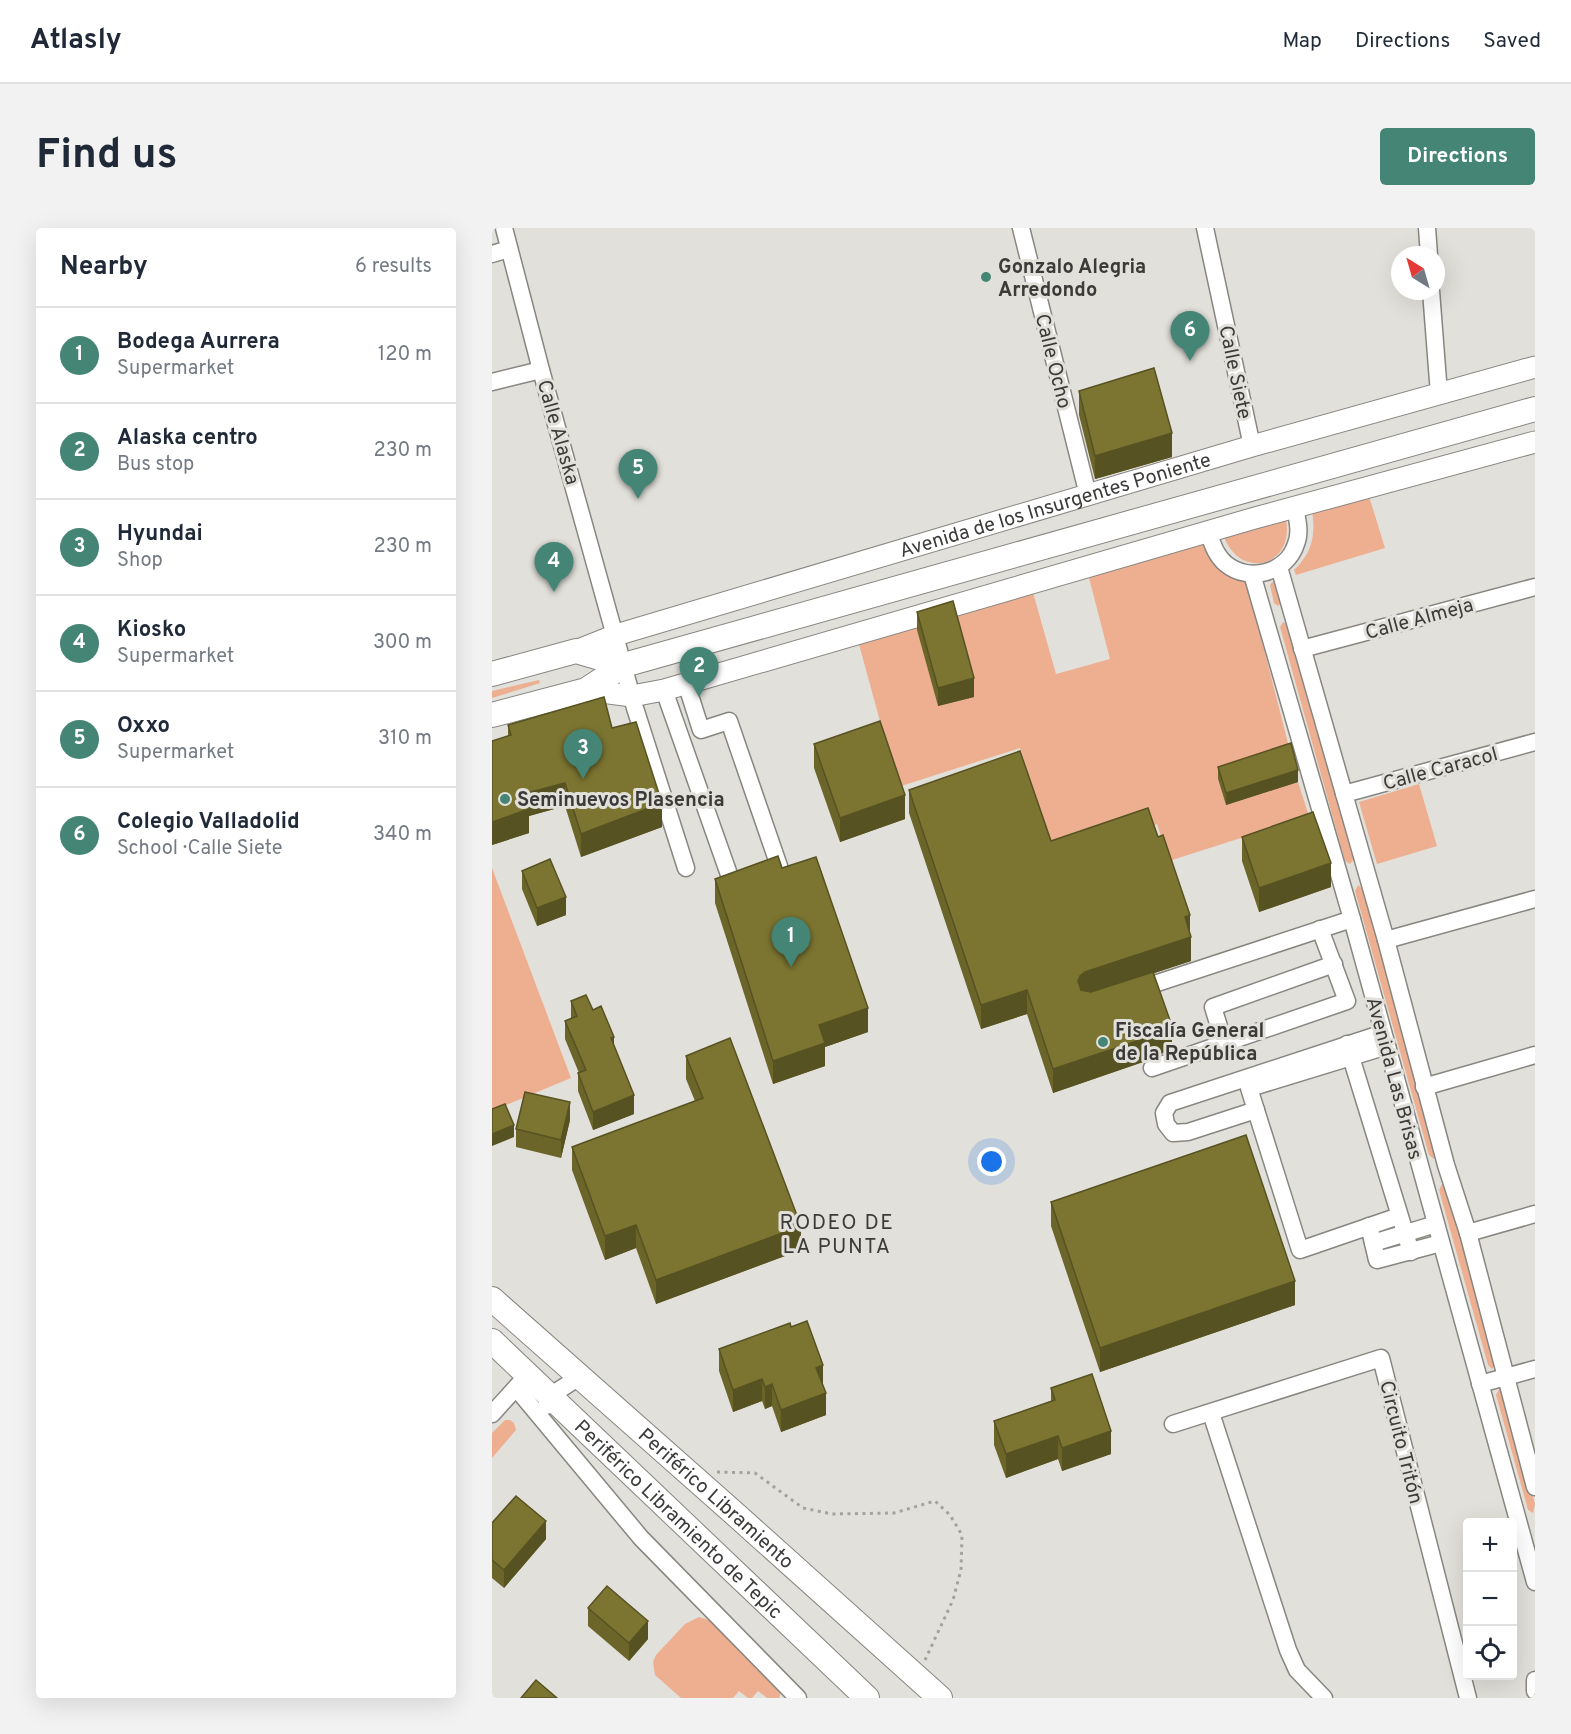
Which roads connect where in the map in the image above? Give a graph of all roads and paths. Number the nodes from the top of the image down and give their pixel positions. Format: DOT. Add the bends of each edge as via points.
graph roads {
  1 [pos="504,228"];
  2 [pos="1021,228"];
  3 [pos="1205,228"];
  4 [pos="1427,228"];
  5 [pos="1428,246"];
  6 [pos="509,249"];
  7 [pos="492,254"];
  8 [pos="1432,300"];
  9 [pos="1535,367"];
  10 [pos="541,370"];
  11 [pos="492,382"];
  12 [pos="1439,394"];
  13 [pos="1535,409"];
  14 [pos="1535,442"];
  15 [pos="1252,446"];
  16 [pos="1088,495"];
  17 [pos="1295,507"];
  18 [pos="1208,532"];
  19 [pos="1279,567"];
  20 [pos="1252,574"];
  21 [pos="1535,587"];
  22 [pos="1291,609"];
  23 [pos="1264,617"];
  24 [pos="616,635"];
  25 [pos="1302,649"];
  26 [pos="576,651"];
  27 [pos="624,665"];
  28 [pos="492,674"];
  29 [pos="686,683"];
  30 [pos="586,690"];
  31 [pos="664,690"];
  32 [pos="632,696"];
  33 [pos="492,715"];
  34 [pos="1535,742"];
  35 [pos="1344,794"];
  36 [pos="686,868"];
  37 [pos="1535,899"];
  38 [pos="1352,919"];
  39 [pos="1320,929"];
  40 [pos="1386,940"];
  41 [pos="1334,964"];
  42 [pos="1122,995"];
  43 [pos="1385,1039"];
  44 [pos="1224,1043"];
  45 [pos="1349,1051"];
  46 [pos="1535,1055"];
  47 [pos="1152,1068"];
  48 [pos="1249,1083"];
  49 [pos="1424,1087"];
  50 [pos="1256,1110"];
  51 [pos="1446,1164"];
  52 [pos="1421,1171"];
  53 [pos="1535,1214"];
  54 [pos="1400,1216"];
  55 [pos="1436,1224"];
  56 [pos="1369,1226"];
  57 [pos="1468,1233"];
  58 [pos="1404,1234"];
  59 [pos="1374,1243"];
  60 [pos="1441,1243"];
  61 [pos="1411,1252"];
  62 [pos="492,1299"];
  63 [pos="492,1313"];
  64 [pos="492,1341"];
  65 [pos="1535,1369"];
  66 [pos="1506,1377"];
  67 [pos="573,1381"];
  68 [pos="522,1382"];
  69 [pos="1480,1384"];
  70 [pos="551,1398"];
  71 [pos="1211,1413"];
  72 [pos="492,1414"];
  73 [pos="543,1421"];
  74 [pos="1173,1424"];
  75 [pos="691,1475"];
  76 [pos="1535,1486"];
  77 [pos="735,1514"];
  78 [pos="1528,1530"];
  79 [pos="1535,1582"];
  80 [pos="917,1677"];
  81 [pos="1535,1680"];
  82 [pos="1535,1691"];
  83 [pos="798,1698"];
  84 [pos="867,1698"];
  85 [pos="939,1698"];
  86 [pos="1324,1698"];
  87 [pos="1468,1698"];
  1 -- 6 [label="street, Calle Alaska"];
  2 -- 16 [label="street, Calle Ocho"];
  3 -- 15 [label="street, Calle Siete"];
  4 -- 5 [label="street"];
  6 -- 7 [label="street"];
  6 -- 10 [label="street, Calle Alaska"];
  8 -- 12 [label="street"];
  9 -- 12 [label="main road, Avenida de los Insurgentes Poniente"];
  10 -- 11 [label="street"];
  10 -- 24 [label="street, Calle Alaska"];
  12 -- 15 [label="main road, Avenida de los Insurgentes Poniente"];
  13 -- 27 [label="highway, Avenida de los Insurgentes Poniente"];
  14 -- 17 [label="main road, Avenida de los Insurgentes Poniente"];
  15 -- 16 [label="main road, Avenida de los Insurgentes Poniente"];
  16 -- 24 [label="main road, Avenida de los Insurgentes Poniente"];
  17 -- 18 [label="main road, Avenida de los Insurgentes Poniente"];
  17 -- 19 [label="street" via="1297,544"];
  18 -- 20 [label="street" via="1216,553 1226,564"];
  18 -- 29 [label="main road, Avenida de los Insurgentes Poniente"];
  19 -- 20 [label="street"];
  19 -- 22 [label="street, Avenida Las Brisas"];
  20 -- 23 [label="street, Avenida Las Brisas"];
  21 -- 25 [label="street, Calle Almeja"];
  22 -- 23 [label="street"];
  22 -- 25 [label="street, Avenida Las Brisas"];
  23 -- 38 [label="street, Avenida Las Brisas"];
  24 -- 26 [label="main road, Avenida de los Insurgentes Poniente"];
  24 -- 27 [label="street, Calle Alaska"];
  25 -- 35 [label="street, Avenida Las Brisas"];
  26 -- 27 [label="highway"];
  26 -- 28 [label="highway, Avenida de los Insurgentes Poniente"];
  27 -- 30 [label="highway, Avenida de los Insurgentes Poniente"];
  27 -- 32 [label="street, Calle Alaska"];
  29 -- 31 [label="main road, Avenida de los Insurgentes Poniente"];
  29 -- 31 [label="street" via="701,730 729,721 779,866 732,883"];
  30 -- 32 [label="main road, Avenida de los Insurgentes Poniente"];
  30 -- 33 [label="highway, Avenida de los Insurgentes Poniente"];
  31 -- 32 [label="main road, Avenida de los Insurgentes Poniente"];
  32 -- 36 [label="street, Calle Alaska"];
  34 -- 35 [label="street, Calle Caracol"];
  35 -- 40 [label="street, Avenida Las Brisas"];
  37 -- 40 [label="street"];
  38 -- 39 [label="street"];
  38 -- 43 [label="street, Avenida Las Brisas"];
  39 -- 41 [label="street"];
  39 -- 42 [label="street"];
  40 -- 49 [label="street, Avenida Las Brisas"];
  41 -- 44 [label="street" via="1213,1007"];
  41 -- 44 [label="street" via="1347,1001"];
  43 -- 45 [label="street"];
  43 -- 52 [label="street, Avenida Las Brisas"];
  44 -- 47 [label="street"];
  45 -- 48 [label="street"];
  45 -- 54 [label="street"];
  46 -- 49 [label="street"];
  48 -- 50 [label="street"];
  48 -- 50 [label="street" via="1170,1103 1164,1113 1166,1124 1173,1133 1188,1132"];
  49 -- 51 [label="street, Avenida Las Brisas"];
  50 -- 56 [label="street" via="1300,1250"];
  51 -- 52 [label="street"];
  51 -- 57 [label="street, Avenida Las Brisas"];
  52 -- 55 [label="street, Avenida Las Brisas"];
  53 -- 57 [label="street"];
  54 -- 56 [label="street"];
  54 -- 58 [label="street"];
  55 -- 58 [label="street"];
  55 -- 60 [label="street, Avenida Las Brisas"];
  56 -- 59 [label="street"];
  57 -- 66 [label="street, Avenida Las Brisas"];
  58 -- 59 [label="street"];
  58 -- 61 [label="street"];
  59 -- 61 [label="street" via="1377,1260"];
  60 -- 61 [label="street"];
  60 -- 69 [label="street, Avenida Las Brisas"];
  62 -- 75 [label="highway, Periférico Libramiento"];
  63 -- 67 [label="highway"];
  64 -- 68 [label="highway, Periférico Libramiento de Tepic"];
  65 -- 66 [label="street"];
  66 -- 69 [label="street"];
  66 -- 76 [label="street, Avenida Las Brisas"];
  67 -- 70 [label="street"];
  67 -- 77 [label="highway" via="672,1467"];
  68 -- 70 [label="highway, Periférico Libramiento de Tepic"];
  68 -- 72 [label="street"];
  68 -- 73 [label="street"];
  69 -- 78 [label="street, Avenida Las Brisas"];
  70 -- 73 [label="street"];
  70 -- 84 [label="highway, Periférico Libramiento de Tepic"];
  71 -- 74 [label="street, Circuito Tritón"];
  71 -- 86 [label="street" via="1288,1650 1297,1670"];
  71 -- 87 [label="street, Circuito Tritón" via="1381,1358"];
  73 -- 83 [label="street" via="640,1538"];
  75 -- 77 [label="highway, Periférico Libramiento"];
  75 -- 80 [label="path" via="755,1473 803,1508 832,1514 894,1513 935,1501 950,1515 962,1535 961,1570 953,1600"];
  77 -- 80 [label="highway, Periférico Libramiento"];
  78 -- 79 [label="street, Avenida Las Brisas"];
  80 -- 85 [label="highway, Periférico Libramiento"];
  81 -- 82 [label="street"];
}
